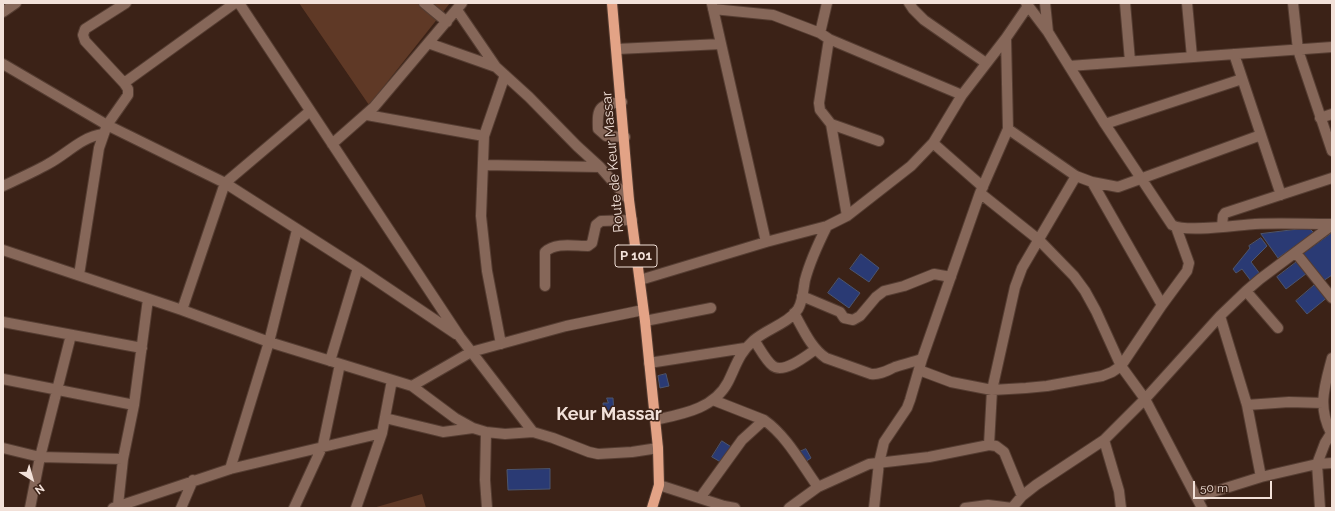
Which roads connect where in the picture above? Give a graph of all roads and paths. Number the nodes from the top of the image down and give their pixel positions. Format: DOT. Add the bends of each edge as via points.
graph roads {
  1 [pos="16,3"];
  2 [pos="126,3"];
  3 [pos="235,3"];
  4 [pos="239,3"];
  5 [pos="424,3"];
  6 [pos="612,3"];
  7 [pos="827,3"];
  8 [pos="909,3"];
  9 [pos="1045,3"];
  10 [pos="1125,3"];
  11 [pos="1187,3"];
  12 [pos="1293,3"];
  13 [pos="1027,4"];
  14 [pos="460,6"];
  15 [pos="713,6"];
  16 [pos="3,12"];
  17 [pos="447,22"];
  18 [pos="1048,32"];
  19 [pos="820,33"];
  20 [pos="1006,38"];
  21 [pos="829,39"];
  22 [pos="428,43"];
  23 [pos="721,44"];
  24 [pos="1332,47"];
  25 [pos="617,50"];
  26 [pos="1298,50"];
  27 [pos="1234,54"];
  28 [pos="1192,57"];
  29 [pos="1130,61"];
  30 [pos="986,63"];
  31 [pos="3,64"];
  32 [pos="496,66"];
  33 [pos="1069,66"];
  34 [pos="505,75"];
  35 [pos="1242,79"];
  36 [pos="124,83"];
  37 [pos="962,95"];
  38 [pos="622,102"];
  39 [pos="310,111"];
  40 [pos="1332,114"];
  41 [pos="367,115"];
  42 [pos="1320,118"];
  43 [pos="832,124"];
  44 [pos="1105,124"];
  45 [pos="105,129"];
  46 [pos="1008,129"];
  47 [pos="1261,135"];
  48 [pos="484,136"];
  49 [pos="625,137"];
  50 [pos="879,141"];
  51 [pos="933,143"];
  52 [pos="332,144"];
  53 [pos="1332,151"];
  54 [pos="482,165"];
  55 [pos="600,167"];
  56 [pos="1076,176"];
  57 [pos="1141,178"];
  58 [pos="1332,178"];
  59 [pos="1092,182"];
  60 [pos="225,183"];
  61 [pos="3,186"];
  62 [pos="982,190"];
  63 [pos="1281,195"];
  64 [pos="630,200"];
  65 [pos="847,216"];
  66 [pos="632,220"];
  67 [pos="1332,224"];
  68 [pos="827,226"];
  69 [pos="1222,226"];
  70 [pos="1176,227"];
  71 [pos="297,230"];
  72 [pos="1039,240"];
  73 [pos="766,242"];
  74 [pos="3,250"];
  75 [pos="1296,253"];
  76 [pos="358,268"];
  77 [pos="79,275"];
  78 [pos="951,277"];
  79 [pos="640,280"];
  80 [pos="545,286"];
  81 [pos="1246,291"];
  82 [pos="802,296"];
  83 [pos="1332,298"];
  84 [pos="148,299"];
  85 [pos="1162,305"];
  86 [pos="711,308"];
  87 [pos="182,310"];
  88 [pos="643,310"];
  89 [pos="794,313"];
  90 [pos="1220,316"];
  91 [pos="645,321"];
  92 [pos="3,322"];
  93 [pos="1278,328"];
  94 [pos="71,335"];
  95 [pos="460,337"];
  96 [pos="754,340"];
  97 [pos="269,342"];
  98 [pos="501,344"];
  99 [pos="142,348"];
  100 [pos="746,348"];
  101 [pos="816,349"];
  102 [pos="471,352"];
  103 [pos="1332,358"];
  104 [pos="922,359"];
  105 [pos="335,362"];
  106 [pos="649,363"];
  107 [pos="1121,366"];
  108 [pos="919,370"];
  109 [pos="3,379"];
  110 [pos="392,380"];
  111 [pos="412,386"];
  112 [pos="56,389"];
  113 [pos="992,390"];
  114 [pos="1145,399"];
  115 [pos="713,400"];
  116 [pos="1323,403"];
  117 [pos="134,405"];
  118 [pos="1247,405"];
  119 [pos="385,418"];
  120 [pos="655,420"];
  121 [pos="764,420"];
  122 [pos="473,428"];
  123 [pos="486,432"];
  124 [pos="532,432"];
  125 [pos="1332,432"];
  126 [pos="382,433"];
  127 [pos="1104,440"];
  128 [pos="323,445"];
  129 [pos="989,445"];
  130 [pos="658,448"];
  131 [pos="4,450"];
  132 [pos="40,457"];
  133 [pos="123,459"];
  134 [pos="879,462"];
  135 [pos="1332,463"];
  136 [pos="1317,464"];
  137 [pos="230,469"];
  138 [pos="1261,477"];
  139 [pos="193,480"];
  140 [pos="659,485"];
  141 [pos="818,487"];
  142 [pos="1022,496"];
  143 [pos="1197,496"];
  144 [pos="700,498"];
  145 [pos="115,507"];
  146 [pos="724,507"];
  147 [pos="30,508"];
  148 [pos="181,508"];
  149 [pos="294,508"];
  150 [pos="356,508"];
  151 [pos="487,508"];
  152 [pos="652,508"];
  153 [pos="734,508"];
  154 [pos="789,508"];
  155 [pos="874,508"];
  156 [pos="965,508"];
  157 [pos="1121,508"];
  158 [pos="1202,508"];
  159 [pos="1320,508"];
  1 -- 16 [label="street"];
  2 -- 36 [label="street" via="85,29 83,35 84,41"];
  3 -- 36 [label="street"];
  4 -- 39 [label="street"];
  5 -- 17 [label="street"];
  6 -- 25 [label="main road, Route de Keur Massar / P 101"];
  7 -- 19 [label="street"];
  8 -- 30 [label="street" via="924,20"];
  9 -- 18 [label="street"];
  10 -- 29 [label="street"];
  11 -- 28 [label="street"];
  12 -- 26 [label="street"];
  13 -- 18 [label="street"];
  13 -- 20 [label="street"];
  14 -- 17 [label="street"];
  14 -- 32 [label="street"];
  15 -- 19 [label="street" via="773,15"];
  15 -- 23 [label="street"];
  17 -- 22 [label="street"];
  18 -- 33 [label="street"];
  19 -- 21 [label="street"];
  20 -- 30 [label="street"];
  20 -- 46 [label="street"];
  21 -- 37 [label="street"];
  21 -- 43 [label="street" via="819,103 820,110"];
  22 -- 32 [label="street"];
  22 -- 41 [label="street"];
  23 -- 25 [label="street"];
  23 -- 73 [label="street"];
  24 -- 26 [label="street"];
  25 -- 38 [label="main road, Route de Keur Massar / P 101"];
  26 -- 27 [label="street"];
  26 -- 42 [label="street"];
  27 -- 28 [label="street"];
  27 -- 35 [label="street"];
  28 -- 29 [label="street"];
  29 -- 33 [label="street"];
  30 -- 37 [label="street"];
  31 -- 45 [label="street"];
  32 -- 34 [label="street"];
  33 -- 44 [label="street"];
  34 -- 48 [label="street"];
  34 -- 55 [label="street"];
  35 -- 44 [label="street"];
  35 -- 47 [label="street"];
  36 -- 45 [label="street" via="128,95"];
  37 -- 51 [label="street"];
  38 -- 49 [label="main road, Route de Keur Massar / P 101"];
  38 -- 49 [label="street" via="606,104 601,108 598,113 598,129 606,136"];
  39 -- 52 [label="street"];
  39 -- 60 [label="street"];
  40 -- 42 [label="street"];
  41 -- 48 [label="street"];
  41 -- 52 [label="street"];
  42 -- 53 [label="street"];
  43 -- 50 [label="street"];
  43 -- 65 [label="street"];
  44 -- 57 [label="street"];
  45 -- 60 [label="street"];
  45 -- 61 [label="street" via="83,140 49,164"];
  45 -- 77 [label="street" via="99,148"];
  46 -- 56 [label="street"];
  46 -- 62 [label="street"];
  47 -- 57 [label="street"];
  47 -- 63 [label="street"];
  48 -- 54 [label="street"];
  49 -- 64 [label="main road, Route de Keur Massar / P 101"];
  51 -- 62 [label="street"];
  51 -- 65 [label="street" via="912,166"];
  52 -- 95 [label="street"];
  54 -- 55 [label="street"];
  54 -- 98 [label="street" via="482,236"];
  55 -- 64 [label="street"];
  56 -- 59 [label="street"];
  56 -- 72 [label="street"];
  57 -- 59 [label="street" via="1118,187"];
  57 -- 70 [label="street" via="1172,225"];
  58 -- 63 [label="street"];
  59 -- 85 [label="street"];
  60 -- 71 [label="street"];
  60 -- 87 [label="street"];
  62 -- 72 [label="street"];
  62 -- 78 [label="street"];
  63 -- 69 [label="street" via="1225,213"];
  64 -- 66 [label="main road, Route de Keur Massar / P 101"];
  65 -- 68 [label="street"];
  66 -- 79 [label="main road, Route de Keur Massar / P 101"];
  66 -- 80 [label="street" via="601,221 596,225 592,243 588,246 549,248 545,252"];
  67 -- 69 [label="street"];
  67 -- 75 [label="street"];
  68 -- 73 [label="street"];
  68 -- 82 [label="street" via="814,251"];
  69 -- 70 [label="street"];
  70 -- 85 [label="street" via="1189,263 1187,271"];
  71 -- 76 [label="street"];
  71 -- 97 [label="street"];
  72 -- 107 [label="street" via="1085,291"];
  72 -- 113 [label="street" via="1022,268 1015,287"];
  73 -- 79 [label="street"];
  74 -- 77 [label="street"];
  75 -- 81 [label="street"];
  75 -- 83 [label="street"];
  76 -- 95 [label="street"];
  76 -- 105 [label="street"];
  77 -- 84 [label="street"];
  78 -- 82 [label="street" via="934,274 884,292 853,320 844,318 840,312"];
  78 -- 104 [label="street"];
  79 -- 88 [label="main road, Route de Keur Massar / P 101"];
  81 -- 90 [label="street"];
  81 -- 93 [label="street"];
  82 -- 89 [label="street" via="801,303"];
  84 -- 87 [label="street"];
  84 -- 99 [label="street"];
  85 -- 107 [label="street"];
  86 -- 91 [label="street"];
  87 -- 97 [label="street"];
  88 -- 91 [label="main road, Route de Keur Massar / P 101"];
  88 -- 98 [label="street" via="566,326"];
  89 -- 96 [label="street"];
  89 -- 101 [label="street"];
  90 -- 114 [label="street"];
  90 -- 118 [label="street"];
  91 -- 106 [label="main road, Route de Keur Massar / P 101"];
  92 -- 94 [label="street"];
  94 -- 99 [label="street"];
  94 -- 112 [label="street"];
  95 -- 102 [label="street"];
  96 -- 100 [label="street"];
  96 -- 101 [label="street" via="772,365 778,368 796,362"];
  97 -- 105 [label="street"];
  97 -- 137 [label="street"];
  98 -- 102 [label="street"];
  99 -- 117 [label="street"];
  100 -- 106 [label="street"];
  100 -- 115 [label="street" via="736,361 722,391"];
  101 -- 104 [label="street" via="826,358 876,375"];
  102 -- 111 [label="street"];
  102 -- 124 [label="street"];
  103 -- 116 [label="street"];
  104 -- 108 [label="street"];
  105 -- 110 [label="street"];
  105 -- 128 [label="street"];
  106 -- 120 [label="main road, Route de Keur Massar / P 101"];
  107 -- 113 [label="street" via="1102,376 1033,387"];
  107 -- 114 [label="street"];
  108 -- 113 [label="street" via="951,382"];
  108 -- 134 [label="street" via="907,408 884,442"];
  109 -- 112 [label="street"];
  110 -- 111 [label="street"];
  110 -- 119 [label="street"];
  111 -- 122 [label="street"];
  112 -- 117 [label="street"];
  112 -- 132 [label="street"];
  113 -- 129 [label="street"];
  114 -- 127 [label="street"];
  114 -- 143 [label="street"];
  115 -- 120 [label="street" via="677,415"];
  115 -- 121 [label="street"];
  116 -- 118 [label="street"];
  116 -- 125 [label="street" via="1324,416"];
  117 -- 133 [label="street"];
  118 -- 138 [label="street"];
  119 -- 122 [label="street" via="443,432"];
  119 -- 126 [label="street"];
  120 -- 130 [label="main road, Route de Keur Massar / P 101"];
  121 -- 141 [label="street" via="778,432"];
  121 -- 144 [label="street" via="742,440"];
  122 -- 123 [label="street"];
  123 -- 124 [label="street"];
  123 -- 151 [label="street"];
  124 -- 130 [label="street" via="598,454"];
  125 -- 136 [label="street"];
  126 -- 128 [label="street"];
  126 -- 150 [label="street"];
  127 -- 142 [label="street"];
  127 -- 157 [label="street" via="1118,486"];
  128 -- 137 [label="street"];
  128 -- 149 [label="street"];
  129 -- 134 [label="street"];
  129 -- 142 [label="street" via="996,446 1004,452"];
  130 -- 140 [label="main road, Route de Keur Massar / P 101"];
  131 -- 132 [label="street"];
  132 -- 133 [label="street"];
  132 -- 147 [label="street"];
  133 -- 145 [label="street"];
  134 -- 141 [label="street" via="858,467"];
  134 -- 155 [label="street"];
  135 -- 136 [label="street"];
  136 -- 138 [label="street"];
  136 -- 159 [label="street"];
  137 -- 139 [label="street"];
  138 -- 143 [label="street"];
  139 -- 145 [label="street"];
  139 -- 148 [label="street"];
  140 -- 144 [label="street"];
  140 -- 152 [label="main road, Route de Keur Massar / P 101"];
  141 -- 154 [label="street"];
  142 -- 156 [label="street" via="1012,508 988,505"];
  143 -- 158 [label="street"];
  144 -- 146 [label="street"];
  146 -- 153 [label="street"];
}
